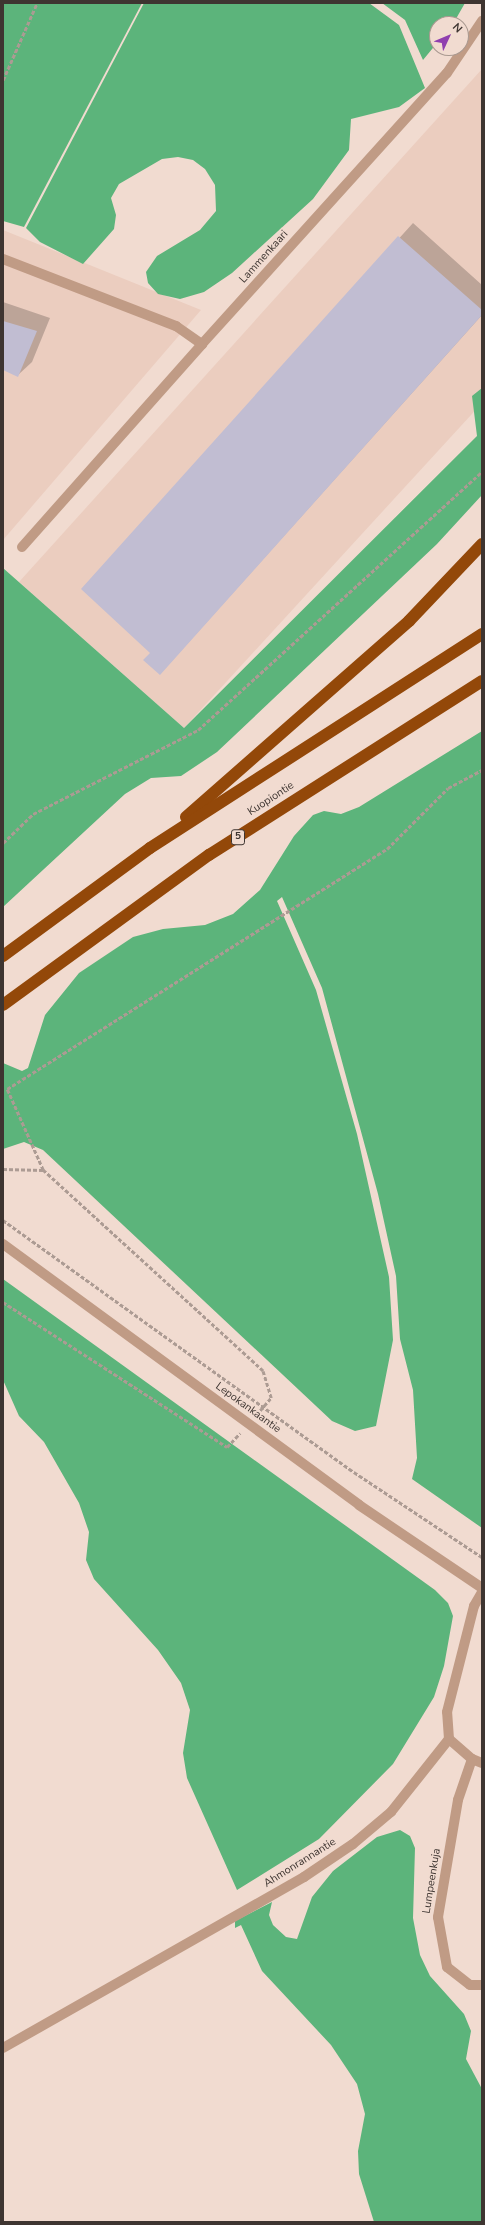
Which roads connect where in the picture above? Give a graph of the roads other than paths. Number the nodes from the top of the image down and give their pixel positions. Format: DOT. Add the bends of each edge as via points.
graph roads {
  1 [pos="482,21"];
  2 [pos="3,259"];
  3 [pos="202,344"];
  4 [pos="482,544"];
  5 [pos="22,547"];
  6 [pos="482,634"];
  7 [pos="482,681"];
  8 [pos="150,848"];
  9 [pos="3,956"];
  10 [pos="3,1006"];
  11 [pos="3,1244"];
  12 [pos="482,1588"];
  13 [pos="482,1592"];
  14 [pos="449,1739"];
  15 [pos="472,1760"];
  16 [pos="482,1763"];
  17 [pos="482,1985"];
  18 [pos="3,2048"];
  1 -- 3 [label="street, Lammenkaari" via="447,73"];
  2 -- 3 [label="street" via="176,326"];
  3 -- 5 [label="street, Lammenkaari"];
  4 -- 8 [label="highway" via="409,621"];
  6 -- 8 [label="highway"];
  7 -- 10 [label="highway, Kuopiontie / 5" via="209,855"];
  8 -- 9 [label="highway"];
  11 -- 12 [label="street, Lepokankaantie" via="248,1423"];
  13 -- 14 [label="street" via="474,1606 447,1712"];
  14 -- 15 [label="street"];
  14 -- 18 [label="street, Ahmonrannantie" via="391,1812 354,1844 304,1877"];
  15 -- 16 [label="street"];
  15 -- 17 [label="street, Lumpeenkuja" via="458,1800 438,1917 447,1967 470,1985"];
}
